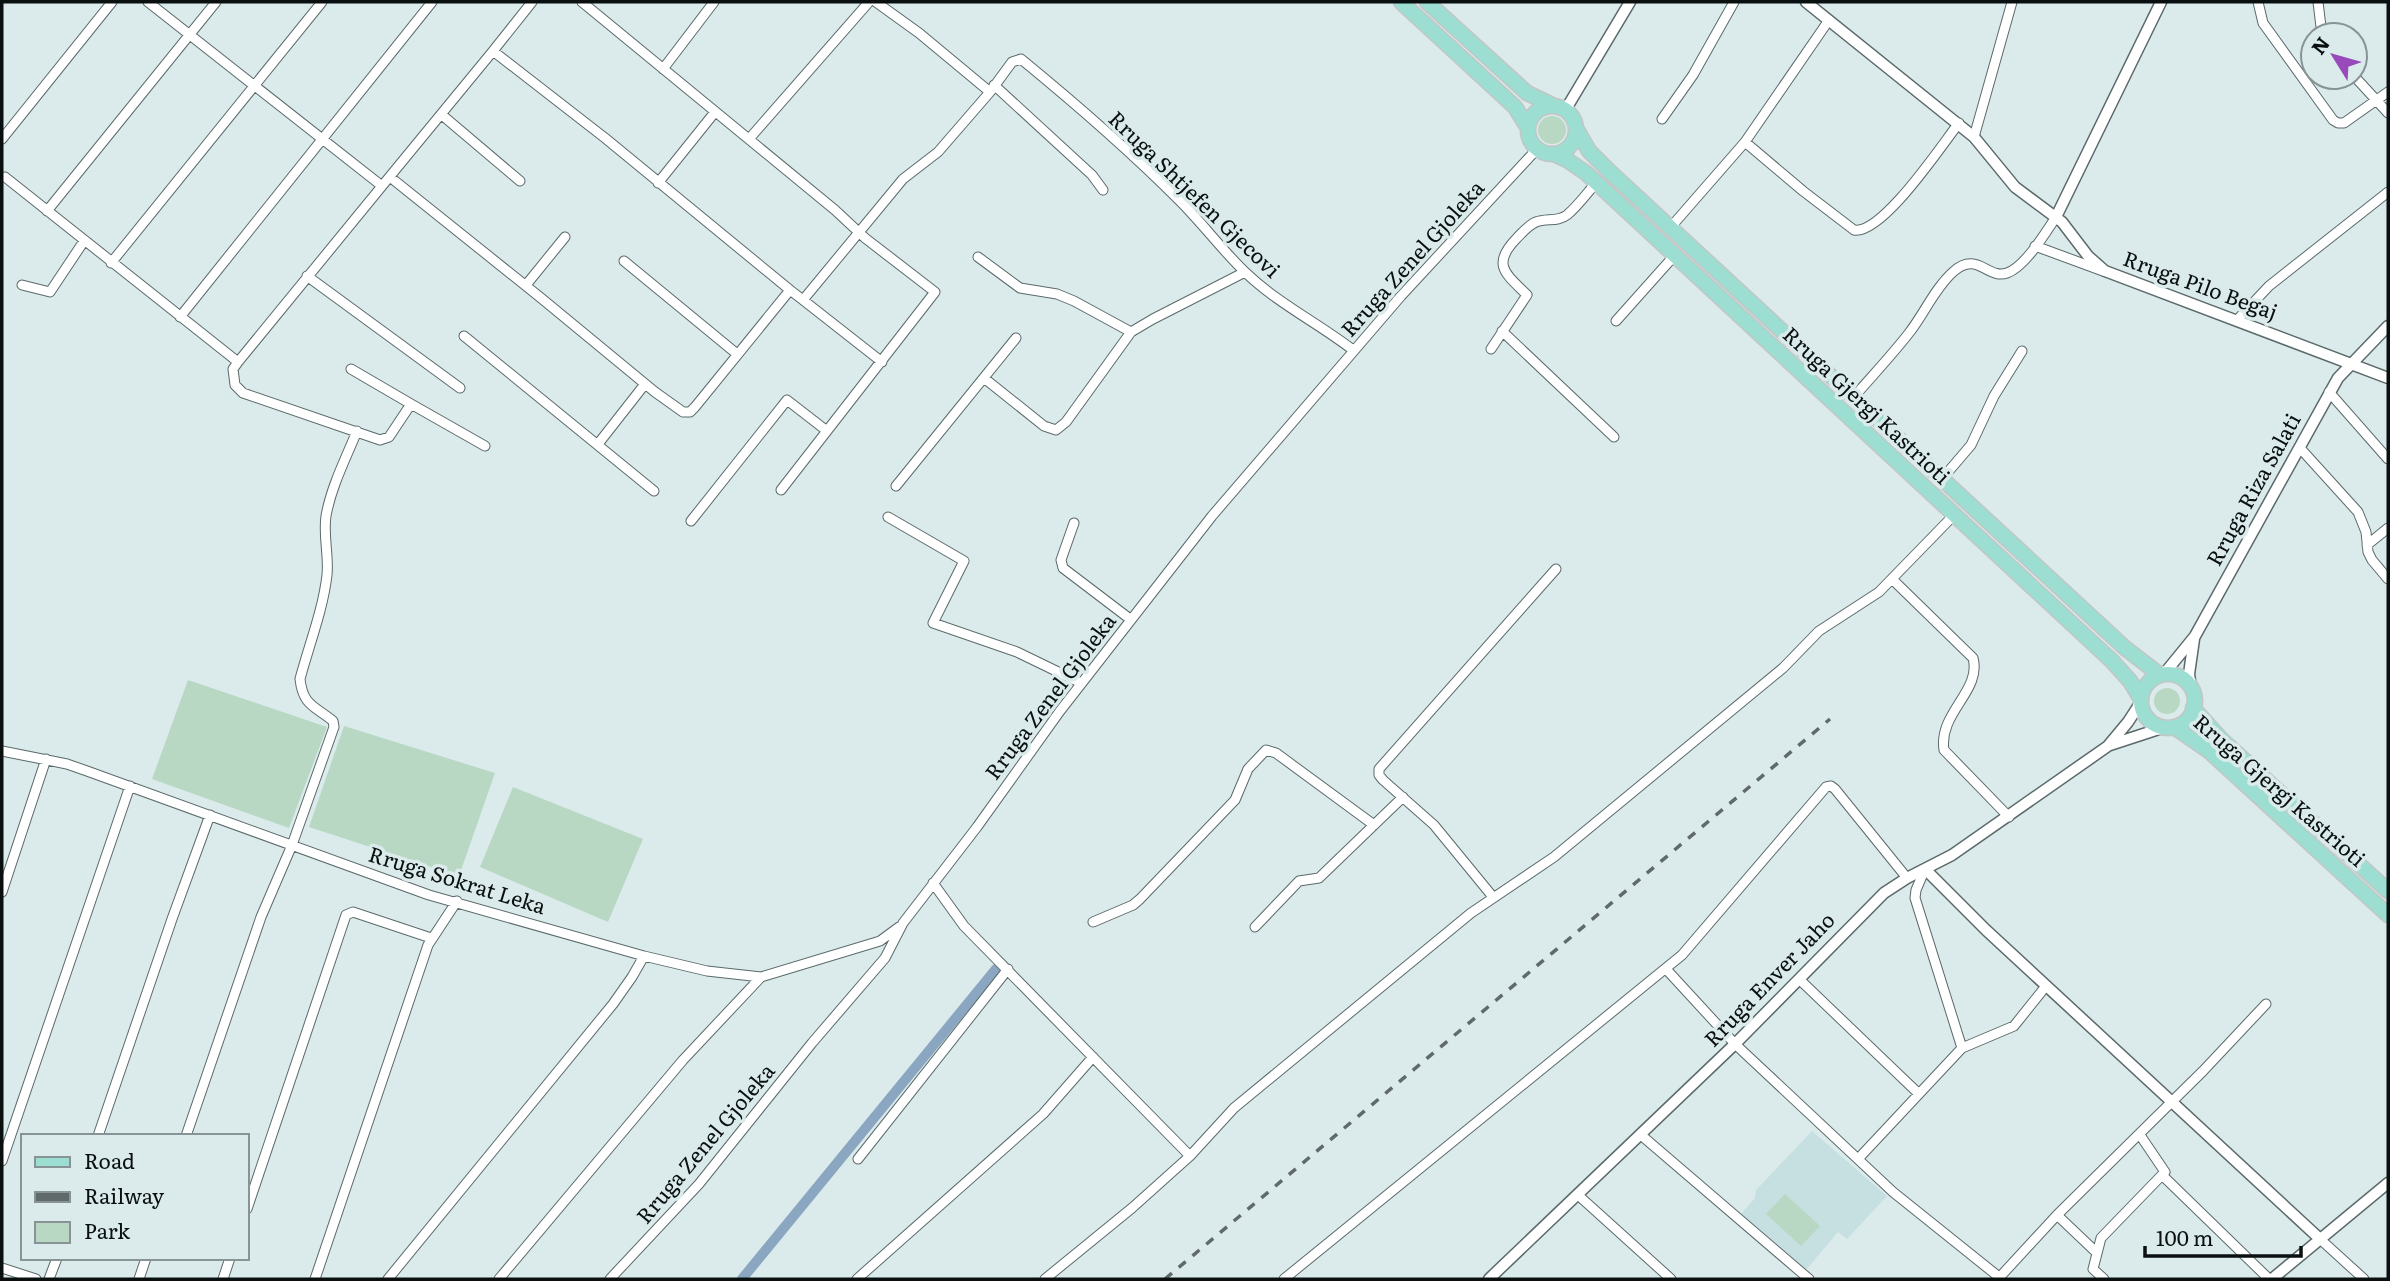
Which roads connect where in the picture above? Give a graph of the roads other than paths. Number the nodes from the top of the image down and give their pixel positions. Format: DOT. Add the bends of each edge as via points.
graph roads {
  1 [pos="112,2"];
  2 [pos="148,2"];
  3 [pos="216,2"];
  4 [pos="322,2"];
  5 [pos="432,2"];
  6 [pos="531,2"];
  7 [pos="582,2"];
  8 [pos="714,2"];
  9 [pos="869,2"];
  10 [pos="876,2"];
  11 [pos="1401,2"];
  12 [pos="1427,2"];
  13 [pos="1630,2"];
  14 [pos="1734,2"];
  15 [pos="1806,2"];
  16 [pos="2012,2"];
  17 [pos="2161,2"];
  18 [pos="2258,2"];
  19 [pos="2318,2"];
  20 [pos="1829,20"];
  21 [pos="2320,21"];
  22 [pos="190,34"];
  23 [pos="493,51"];
  24 [pos="663,69"];
  25 [pos="253,84"];
  26 [pos="992,89"];
  27 [pos="2368,91"];
  28 [pos="2388,92"];
  29 [pos="2375,99"];
  30 [pos="1559,107"];
  31 [pos="715,112"];
  32 [pos="2388,113"];
  33 [pos="442,115"];
  34 [pos="1662,118"];
  35 [pos="1959,123"];
  36 [pos="1528,128"];
  37 [pos="1577,130"];
  38 [pos="1974,137"];
  39 [pos="2,139"];
  40 [pos="321,139"];
  41 [pos="749,139"];
  42 [pos="1745,142"];
  43 [pos="1537,149"];
  44 [pos="1554,154"];
  45 [pos="390,177"];
  46 [pos="3,178"];
  47 [pos="520,181"];
  48 [pos="659,183"];
  49 [pos="1597,183"];
  50 [pos="382,186"];
  51 [pos="1103,190"];
  52 [pos="2388,192"];
  53 [pos="47,211"];
  54 [pos="2056,217"];
  55 [pos="1670,228"];
  56 [pos="858,231"];
  57 [pos="565,237"];
  58 [pos="83,240"];
  59 [pos="2035,246"];
  60 [pos="1674,256"];
  61 [pos="978,257"];
  62 [pos="624,261"];
  63 [pos="111,263"];
  64 [pos="2105,271"];
  65 [pos="1245,272"];
  66 [pos="307,276"];
  67 [pos="22,285"];
  68 [pos="526,285"];
  69 [pos="790,290"];
  70 [pos="803,300"];
  71 [pos="180,317"];
  72 [pos="2237,320"];
  73 [pos="1615,321"];
  74 [pos="2388,326"];
  75 [pos="1502,331"];
  76 [pos="1131,332"];
  77 [pos="464,336"];
  78 [pos="1016,338"];
  79 [pos="1491,349"];
  80 [pos="1353,350"];
  81 [pos="2022,351"];
  82 [pos="737,354"];
  83 [pos="238,362"];
  84 [pos="882,362"];
  85 [pos="2350,363"];
  86 [pos="351,369"];
  87 [pos="984,378"];
  88 [pos="2388,378"];
  89 [pos="645,384"];
  90 [pos="460,388"];
  91 [pos="2329,392"];
  92 [pos="1853,398"];
  93 [pos="411,404"];
  94 [pos="827,431"];
  95 [pos="355,435"];
  96 [pos="1614,437"];
  97 [pos="597,444"];
  98 [pos="485,446"];
  99 [pos="2300,448"];
  100 [pos="2388,459"];
  101 [pos="1942,479"];
  102 [pos="896,486"];
  103 [pos="781,490"];
  104 [pos="654,491"];
  105 [pos="1954,515"];
  106 [pos="888,517"];
  107 [pos="691,521"];
  108 [pos="1074,523"];
  109 [pos="2388,528"];
  110 [pos="2367,545"];
  111 [pos="1556,569"];
  112 [pos="1892,579"];
  113 [pos="2388,579"];
  114 [pos="1130,619"];
  115 [pos="2195,636"];
  116 [pos="2162,675"];
  117 [pos="1081,683"];
  118 [pos="2191,688"];
  119 [pos="2141,700"];
  120 [pos="2193,708"];
  121 [pos="2170,727"];
  122 [pos="2108,746"];
  123 [pos="2,751"];
  124 [pos="46,759"];
  125 [pos="130,786"];
  126 [pos="1403,797"];
  127 [pos="211,815"];
  128 [pos="2009,817"];
  129 [pos="1374,825"];
  130 [pos="292,845"];
  131 [pos="1925,869"];
  132 [pos="1907,878"];
  133 [pos="933,883"];
  134 [pos="2388,891"];
  135 [pos="2,892"];
  136 [pos="1493,897"];
  137 [pos="457,901"];
  138 [pos="2388,915"];
  139 [pos="1093,922"];
  140 [pos="903,923"];
  141 [pos="1255,927"];
  142 [pos="431,938"];
  143 [pos="644,956"];
  144 [pos="1667,969"];
  145 [pos="1008,970"];
  146 [pos="761,977"];
  147 [pos="1799,979"];
  148 [pos="2046,986"];
  149 [pos="2266,1004"];
  150 [pos="1735,1044"];
  151 [pos="1962,1048"];
  152 [pos="1093,1056"];
  153 [pos="1919,1094"];
  154 [pos="2172,1102"];
  155 [pos="99,1134"];
  156 [pos="188,1134"];
  157 [pos="1641,1135"];
  158 [pos="2140,1135"];
  159 [pos="1190,1156"];
  160 [pos="858,1159"];
  161 [pos="1858,1159"];
  162 [pos="2,1161"];
  163 [pos="2162,1175"];
  164 [pos="2388,1183"];
  165 [pos="1578,1195"];
  166 [pos="248,1206"];
  167 [pos="2057,1215"];
  168 [pos="2320,1240"];
  169 [pos="2097,1253"];
  170 [pos="56,1260"];
  171 [pos="145,1260"];
  172 [pos="229,1260"];
  173 [pos="2,1268"];
  174 [pos="1999,1278"];
  175 [pos="36,1279"];
  176 [pos="49,1279"];
  177 [pos="139,1279"];
  178 [pos="223,1279"];
  179 [pos="315,1279"];
  180 [pos="388,1279"];
  181 [pos="499,1279"];
  182 [pos="610,1279"];
  183 [pos="857,1279"];
  184 [pos="1045,1279"];
  185 [pos="1284,1279"];
  186 [pos="1489,1279"];
  187 [pos="1671,1279"];
  188 [pos="1809,1279"];
  189 [pos="2104,1279"];
  190 [pos="2270,1279"];
  191 [pos="2364,1279"];
  1 -- 39 [label="street"];
  2 -- 22 [label="street"];
  3 -- 22 [label="street"];
  4 -- 25 [label="street"];
  5 -- 40 [label="street"];
  6 -- 23 [label="street"];
  7 -- 24 [label="street"];
  8 -- 24 [label="street"];
  9 -- 41 [label="street"];
  10 -- 26 [label="street"];
  11 -- 36 [label="main road" via="1515,107"];
  12 -- 30 [label="main road" via="1527,93"];
  13 -- 30 [label="street"];
  14 -- 34 [label="street" via="1693,75"];
  15 -- 20 [label="street, Rruga Pilo Begaj"];
  16 -- 38 [label="street"];
  17 -- 54 [label="street"];
  18 -- 29 [label="street" via="2263,23 2333,120 2344,123"];
  19 -- 21 [label="street"];
  20 -- 35 [label="street, Rruga Pilo Begaj"];
  20 -- 42 [label="street"];
  22 -- 25 [label="street"];
  22 -- 53 [label="street"];
  23 -- 33 [label="street"];
  23 -- 48 [label="street"];
  24 -- 31 [label="street"];
  25 -- 40 [label="street"];
  25 -- 63 [label="street"];
  26 -- 51 [label="street" via="1092,175"];
  26 -- 56 [label="street" via="956,133 903,179"];
  26 -- 65 [label="street, Rruga Shtjefen Gjecovi" via="1012,62 1021,59 1153,175"];
  27 -- 29 [label="street"];
  28 -- 29 [label="street"];
  29 -- 32 [label="street"];
  30 -- 36 [label="main road" via="1538,110"];
  30 -- 37 [label="main road" via="1573,116"];
  31 -- 41 [label="street"];
  31 -- 48 [label="street"];
  33 -- 45 [label="street"];
  33 -- 47 [label="street"];
  35 -- 38 [label="street, Rruga Pilo Begaj"];
  35 -- 42 [label="street" via="1898,203 1860,231 1802,191"];
  36 -- 43 [label="main road"];
  37 -- 44 [label="main road" via="1570,147"];
  37 -- 55 [label="main road, Rruga Gjergj Kastrioti" via="1598,160"];
  38 -- 54 [label="street, Rruga Pilo Begaj" via="2015,187"];
  40 -- 50 [label="street"];
  40 -- 71 [label="street"];
  41 -- 56 [label="street"];
  42 -- 55 [label="street"];
  43 -- 44 [label="main road"];
  43 -- 80 [label="street, Rruga Zenel Gjoleka"];
  44 -- 49 [label="main road, Rruga Gjergj Kastrioti" via="1577,165"];
  45 -- 50 [label="street"];
  45 -- 68 [label="street"];
  46 -- 53 [label="street"];
  48 -- 69 [label="street"];
  49 -- 60 [label="main road, Rruga Gjergj Kastrioti"];
  49 -- 75 [label="street" via="1567,215 1531,224 1503,253 1503,270 1527,295"];
  50 -- 66 [label="street"];
  52 -- 72 [label="street" via="2269,286"];
  53 -- 58 [label="street"];
  54 -- 59 [label="street"];
  54 -- 64 [label="street, Rruga Pilo Begaj"];
  55 -- 92 [label="main road, Rruga Gjergj Kastrioti"];
  56 -- 70 [label="street"];
  56 -- 84 [label="street" via="935,292"];
  57 -- 68 [label="street"];
  58 -- 63 [label="street"];
  58 -- 67 [label="street" via="50,292"];
  59 -- 64 [label="street"];
  59 -- 92 [label="street" via="2004,274 1975,263 1952,272 1909,333"];
  60 -- 73 [label="street"];
  60 -- 105 [label="main road, Rruga Gjergj Kastrioti"];
  61 -- 76 [label="street" via="1020,288 1057,294"];
  62 -- 82 [label="street"];
  63 -- 71 [label="street"];
  64 -- 72 [label="street, Rruga Pilo Begaj"];
  65 -- 76 [label="street"];
  65 -- 80 [label="street, Rruga Shtjefen Gjecovi"];
  66 -- 83 [label="street"];
  66 -- 90 [label="street"];
  68 -- 89 [label="street"];
  69 -- 70 [label="street"];
  69 -- 82 [label="street"];
  70 -- 84 [label="street"];
  71 -- 83 [label="street"];
  72 -- 85 [label="street, Rruga Pilo Begaj"];
  74 -- 85 [label="street, Rruga Riza Salati"];
  75 -- 79 [label="street"];
  75 -- 96 [label="street"];
  76 -- 87 [label="street" via="1056,430 1044,426"];
  77 -- 97 [label="street"];
  78 -- 87 [label="street"];
  80 -- 114 [label="street, Rruga Zenel Gjoleka"];
  81 -- 101 [label="street" via="1971,445"];
  82 -- 89 [label="street" via="690,412 678,410"];
  83 -- 95 [label="street" via="232,376 243,393"];
  84 -- 94 [label="street"];
  85 -- 88 [label="street, Rruga Pilo Begaj"];
  85 -- 91 [label="street, Rruga Riza Salati"];
  86 -- 93 [label="street"];
  87 -- 102 [label="street"];
  89 -- 97 [label="street"];
  91 -- 99 [label="street, Rruga Riza Salati"];
  91 -- 100 [label="street"];
  92 -- 101 [label="main road, Rruga Gjergj Kastrioti"];
  93 -- 95 [label="street" via="384,440"];
  93 -- 98 [label="street"];
  94 -- 103 [label="street"];
  94 -- 107 [label="street" via="787,401"];
  95 -- 130 [label="street" via="326,516 327,575 300,680 305,700 333,721 334,727"];
  97 -- 104 [label="street"];
  99 -- 110 [label="street" via="2358,512"];
  99 -- 115 [label="street, Rruga Riza Salati"];
  101 -- 116 [label="main road, Rruga Gjergj Kastrioti" via="2125,648"];
  105 -- 112 [label="street"];
  105 -- 119 [label="main road, Rruga Gjergj Kastrioti" via="2112,661"];
  106 -- 117 [label="street" via="964,561 933,623 1017,652"];
  108 -- 114 [label="street" via="1060,560 1063,568"];
  109 -- 110 [label="street"];
  110 -- 113 [label="street" via="2372,560"];
  111 -- 126 [label="street" via="1382,764 1379,775"];
  112 -- 128 [label="street" via="1973,659 1972,679 1947,723 1944,750"];
  112 -- 136 [label="street" via="1866,602 1819,631 1783,668 1554,857"];
  114 -- 117 [label="street, Rruga Zenel Gjoleka"];
  115 -- 116 [label="street"];
  115 -- 118 [label="street"];
  116 -- 118 [label="main road" via="2177,676"];
  116 -- 119 [label="main road" via="2147,684"];
  117 -- 133 [label="street, Rruga Zenel Gjoleka"];
  118 -- 120 [label="main road"];
  119 -- 121 [label="main road" via="2148,719"];
  119 -- 122 [label="street"];
  120 -- 121 [label="main road" via="2186,720"];
  120 -- 134 [label="main road, Rruga Gjergj Kastrioti"];
  121 -- 122 [label="street"];
  121 -- 138 [label="main road, Rruga Gjergj Kastrioti" via="2209,751"];
  122 -- 128 [label="street, Rruga Enver Jaho"];
  123 -- 124 [label="street, Rruga Sokrat Leka"];
  124 -- 125 [label="street, Rruga Sokrat Leka"];
  124 -- 135 [label="street"];
  125 -- 127 [label="street, Rruga Sokrat Leka"];
  125 -- 162 [label="street"];
  126 -- 129 [label="street"];
  126 -- 136 [label="street" via="1445,836"];
  127 -- 130 [label="street, Rruga Sokrat Leka"];
  127 -- 155 [label="street"];
  128 -- 131 [label="street, Rruga Enver Jaho"];
  129 -- 139 [label="street" via="1266,750 1248,769 1235,800 1140,899"];
  129 -- 141 [label="street" via="1319,878 1299,881"];
  130 -- 137 [label="street, Rruga Sokrat Leka"];
  130 -- 156 [label="street" via="261,917"];
  131 -- 132 [label="street, Rruga Enver Jaho"];
  131 -- 148 [label="street"];
  131 -- 151 [label="street" via="1916,898"];
  132 -- 144 [label="street" via="1835,789 1826,787"];
  132 -- 147 [label="street, Rruga Enver Jaho" via="1873,903"];
  133 -- 140 [label="street, Rruga Zenel Gjoleka"];
  133 -- 145 [label="street" via="964,926"];
  136 -- 159 [label="street" via="1234,1108"];
  137 -- 142 [label="street"];
  137 -- 143 [label="street, Rruga Sokrat Leka"];
  140 -- 146 [label="street, Rruga Sokrat Leka" via="880,941"];
  140 -- 182 [label="street, Rruga Zenel Gjoleka" via="885,958 732,1146"];
  142 -- 166 [label="street" via="353,912 346,915"];
  142 -- 179 [label="street"];
  143 -- 146 [label="street, Rruga Sokrat Leka" via="707,971"];
  143 -- 180 [label="street" via="612,1003"];
  144 -- 150 [label="street"];
  144 -- 185 [label="street"];
  145 -- 152 [label="street"];
  145 -- 160 [label="street"];
  146 -- 181 [label="street" via="683,1060"];
  147 -- 150 [label="street, Rruga Enver Jaho"];
  147 -- 153 [label="street"];
  148 -- 151 [label="street" via="2014,1026"];
  148 -- 154 [label="street"];
  149 -- 154 [label="street"];
  150 -- 157 [label="street, Rruga Enver Jaho"];
  150 -- 161 [label="street"];
  151 -- 153 [label="street"];
  152 -- 159 [label="street"];
  152 -- 183 [label="street" via="1043,1114"];
  153 -- 161 [label="street"];
  154 -- 158 [label="street"];
  154 -- 168 [label="street"];
  157 -- 165 [label="street, Rruga Enver Jaho"];
  157 -- 188 [label="street"];
  158 -- 163 [label="street" via="2165,1172"];
  158 -- 167 [label="street"];
  159 -- 184 [label="street"];
  161 -- 174 [label="street"];
  163 -- 169 [label="street" via="2101,1238"];
  163 -- 190 [label="street"];
  164 -- 168 [label="street"];
  165 -- 186 [label="street, Rruga Enver Jaho"];
  165 -- 187 [label="street"];
  167 -- 169 [label="street"];
  167 -- 174 [label="street"];
  168 -- 190 [label="street"];
  168 -- 191 [label="street"];
  169 -- 189 [label="street" via="2093,1269"];
  170 -- 176 [label="street"];
  171 -- 177 [label="street"];
  172 -- 178 [label="street"];
  173 -- 175 [label="street"];
}
